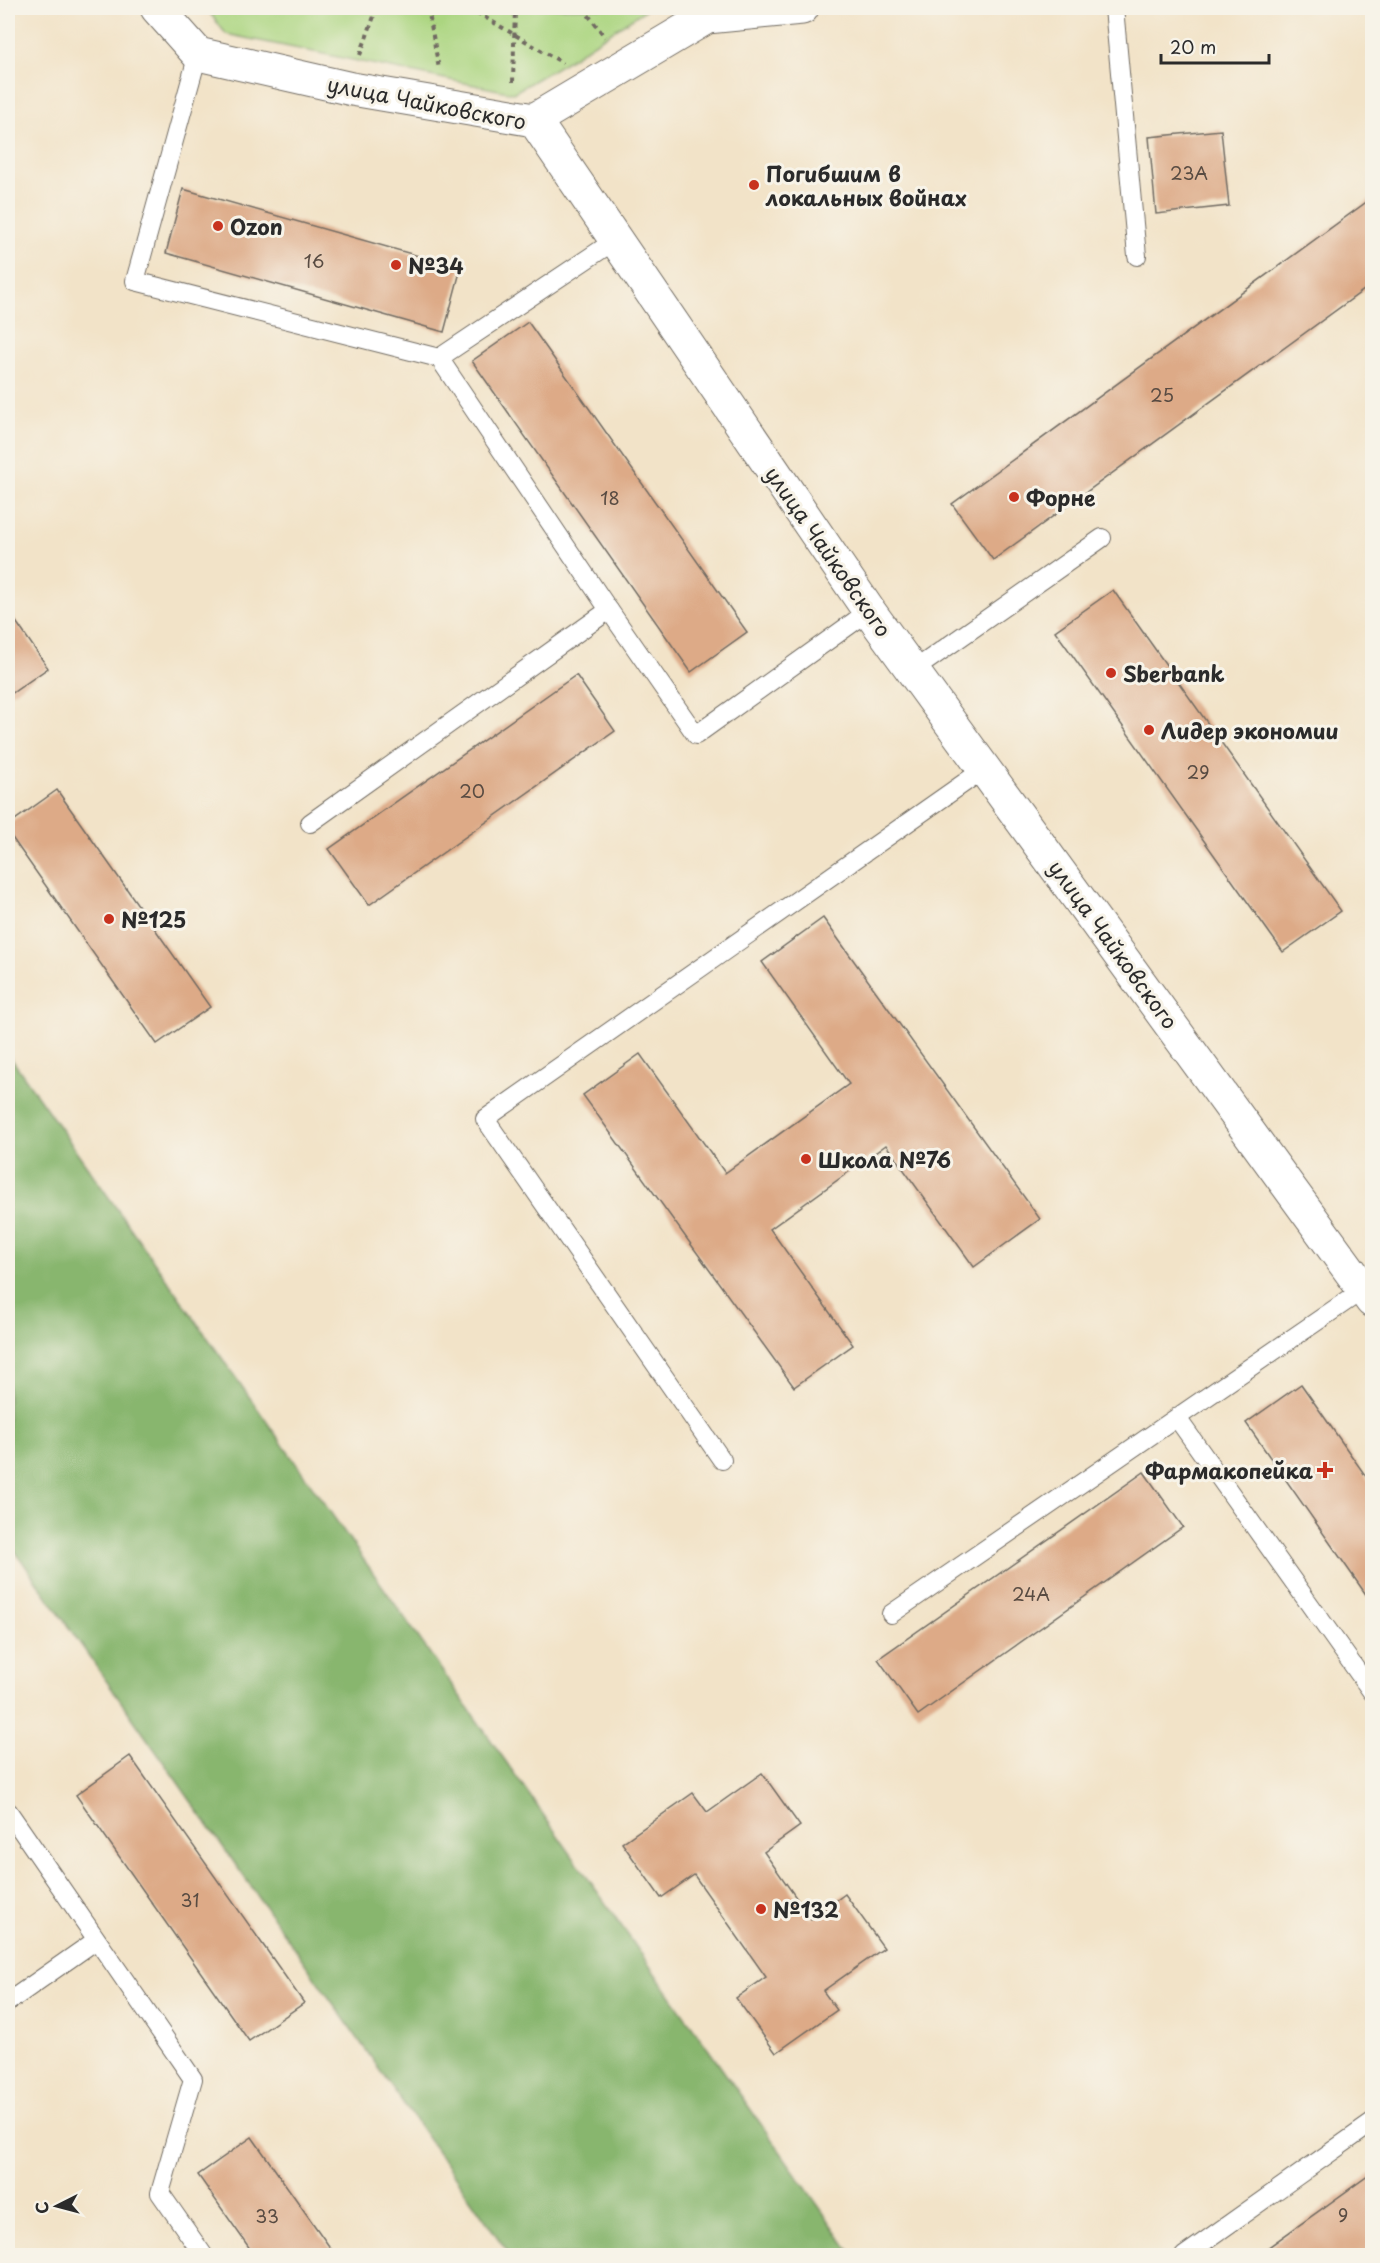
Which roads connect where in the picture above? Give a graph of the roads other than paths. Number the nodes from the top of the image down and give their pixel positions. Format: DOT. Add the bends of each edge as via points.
graph roads {
  1 [pos="157,8"];
  2 [pos="802,8"];
  3 [pos="1114,8"];
  4 [pos="198,54"];
  5 [pos="534,120"];
  6 [pos="614,242"];
  7 [pos="1137,256"];
  8 [pos="439,358"];
  9 [pos="1102,538"];
  10 [pos="609,610"];
  11 [pos="869,611"];
  12 [pos="914,670"];
  13 [pos="984,769"];
  14 [pos="310,823"];
  15 [pos="1368,1295"];
  16 [pos="1177,1418"];
  17 [pos="722,1460"];
  18 [pos="891,1614"];
  19 [pos="1372,1692"];
  20 [pos="8,1811"];
  21 [pos="95,1941"];
  22 [pos="8,2002"];
  23 [pos="1372,2123"];
  24 [pos="204,2256"];
  25 [pos="1184,2256"];
  1 -- 4 [label="street"];
  2 -- 5 [label="street" via="707,17"];
  3 -- 7 [label="lane"];
  4 -- 5 [label="street, улица Чайковского" via="352,89"];
  4 -- 8 [label="lane" via="135,280"];
  5 -- 6 [label="street, улица Чайковского"];
  6 -- 8 [label="lane"];
  6 -- 11 [label="street, улица Чайковского"];
  8 -- 10 [label="lane"];
  9 -- 12 [label="lane"];
  10 -- 11 [label="lane" via="696,735"];
  10 -- 14 [label="lane"];
  11 -- 12 [label="street, улица Чайковского"];
  12 -- 13 [label="street, улица Чайковского"];
  13 -- 15 [label="street, улица Чайковского"];
  13 -- 17 [label="lane" via="485,1119"];
  15 -- 16 [label="lane"];
  16 -- 18 [label="lane"];
  16 -- 19 [label="lane"];
  20 -- 21 [label="lane"];
  21 -- 22 [label="lane"];
  21 -- 24 [label="lane" via="193,2079 160,2193"];
  23 -- 25 [label="lane"];
}
